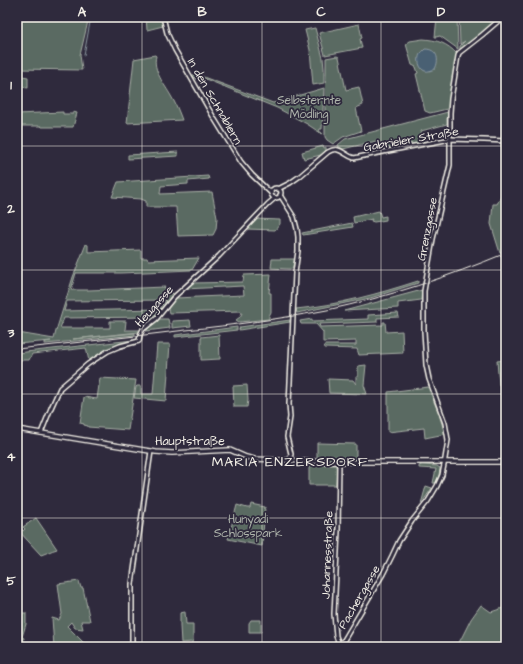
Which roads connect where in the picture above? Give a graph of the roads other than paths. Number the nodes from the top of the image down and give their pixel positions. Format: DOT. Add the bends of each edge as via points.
graph roads {
  1 [pos="163,17"];
  2 [pos="503,17"];
  3 [pos="451,139"];
  4 [pos="506,141"];
  5 [pos="279,190"];
  6 [pos="273,195"];
  7 [pos="280,196"];
  8 [pos="285,204"];
  9 [pos="17,429"];
  10 [pos="41,433"];
  11 [pos="151,451"];
  12 [pos="290,460"];
  13 [pos="339,462"];
  14 [pos="445,462"];
  15 [pos="506,462"];
  16 [pos="392,556"];
  17 [pos="339,645"];
  18 [pos="132,647"];
  1 -- 6 [label="street, In den Schnablern" via="175,50 241,162"];
  2 -- 3 [label="street, Grenzgasse" via="459,54 451,99"];
  3 -- 4 [label="street, Gabrieler Straße"];
  3 -- 5 [label="street, Gabrieler Straße" via="354,158 333,149"];
  3 -- 14 [label="street, Grenzgasse" via="450,165 424,291 426,365 445,423 448,440"];
  5 -- 6 [label="street, Gabrieler Straße" via="275,188"];
  5 -- 7 [label="street"];
  6 -- 7 [label="street"];
  6 -- 8 [label="street, In den Schnablern"];
  6 -- 10 [label="street, Heugasse" via="270,202 219,256 174,297 143,330 139,340 108,351 60,388"];
  7 -- 8 [label="street"];
  8 -- 12 [label="street" via="294,217 298,234 290,417 287,433"];
  9 -- 10 [label="main road, Hauptstraße"];
  10 -- 11 [label="main road, Hauptstraße"];
  11 -- 12 [label="main road, Hauptstraße" via="172,453 230,450 254,459"];
  11 -- 18 [label="street" via="132,584"];
  12 -- 13 [label="main road, Hauptstraße"];
  13 -- 14 [label="main road, Hauptstraße"];
  13 -- 17 [label="street, Johannesstraße" via="334,614"];
  14 -- 15 [label="main road, Hauptstraße"];
  14 -- 16 [label="street, Grenzgasse" via="437,486 399,541"];
  16 -- 17 [label="street, Pachergasse" via="363,609"];
}
